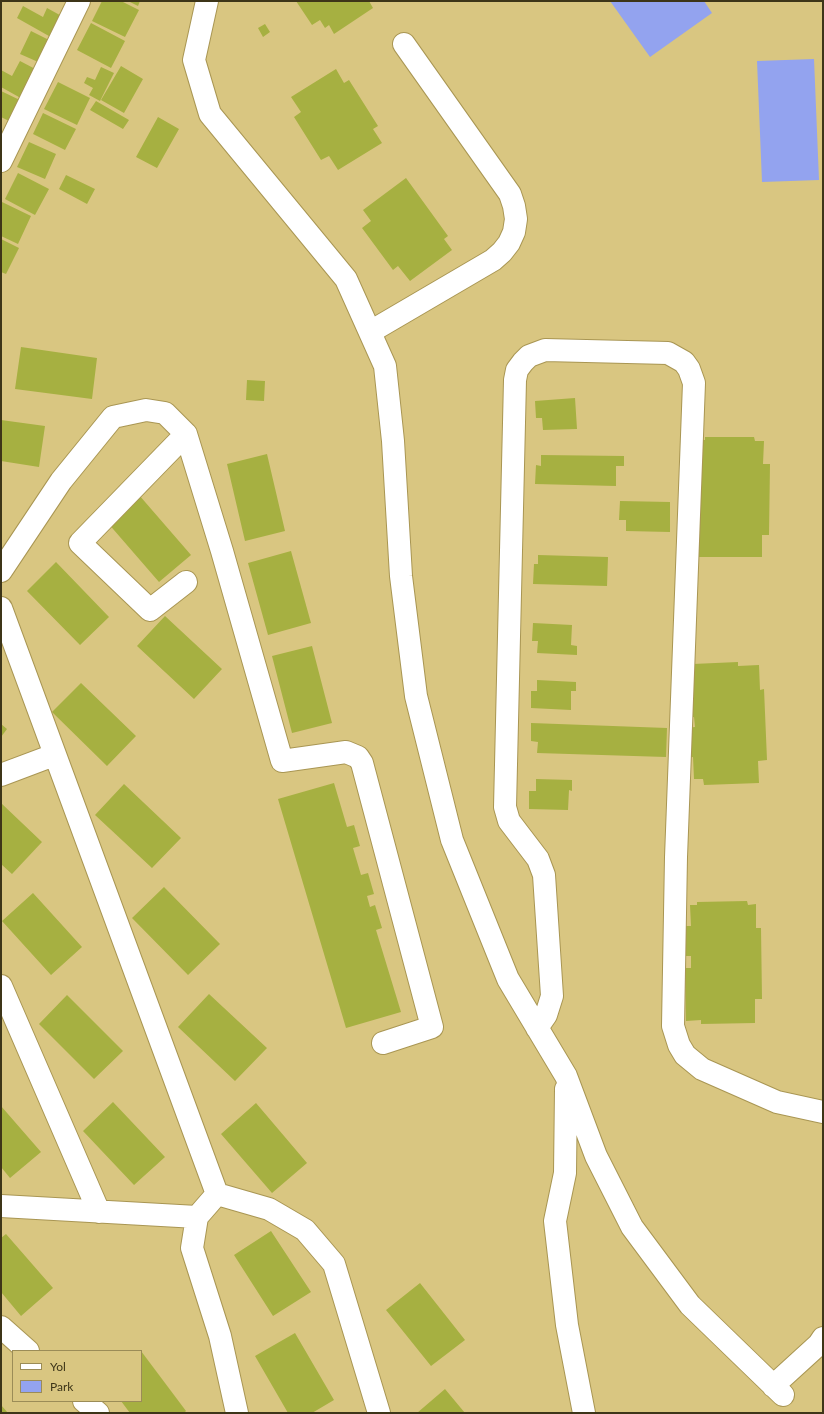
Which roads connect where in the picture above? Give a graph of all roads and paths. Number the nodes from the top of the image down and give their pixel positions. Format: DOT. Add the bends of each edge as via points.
graph roads {
  1 [pos="80,1"];
  2 [pos="207,1"];
  3 [pos="404,44"];
  4 [pos="1,161"];
  5 [pos="370,332"];
  6 [pos="186,434"];
  7 [pos="1,571"];
  8 [pos="186,582"];
  9 [pos="1,608"];
  10 [pos="54,755"];
  11 [pos="1,775"];
  12 [pos="1,986"];
  13 [pos="537,1028"];
  14 [pos="383,1043"];
  15 [pos="566,1076"];
  16 [pos="823,1112"];
  17 [pos="217,1194"];
  18 [pos="1,1206"];
  19 [pos="98,1212"];
  20 [pos="198,1217"];
  21 [pos="1,1327"];
  22 [pos="823,1338"];
  23 [pos="27,1350"];
  24 [pos="85,1402"];
  25 [pos="98,1413"];
  26 [pos="237,1413"];
  27 [pos="379,1413"];
  28 [pos="584,1413"];
  1 -- 4 [label="street"];
  2 -- 5 [label="street" via="194,60 210,114 346,279"];
  3 -- 5 [label="street" via="510,194 516,219 509,243 492,260"];
  5 -- 13 [label="street" via="385,366 393,441 401,576 416,696 452,840 508,979"];
  6 -- 7 [label="street" via="165,413 146,410 113,417 60,481"];
  6 -- 8 [label="street" via="80,544 150,610"];
  6 -- 14 [label="street" via="282,761 346,752 358,757 362,763 432,1027"];
  9 -- 10 [label="street"];
  10 -- 11 [label="street"];
  10 -- 17 [label="street"];
  12 -- 19 [label="street"];
  13 -- 15 [label="street"];
  13 -- 16 [label="street" via="546,1015 552,996 544,875 538,860 509,821 505,807 515,380 517,370 523,362 529,356 545,350 668,353 684,362 694,383 672,1026 685,1055 702,1069 777,1102"];
  15 -- 22 [label="street" via="596,1156 632,1227 690,1305 778,1391"];
  15 -- 28 [label="street" via="564,1173 555,1220 567,1325"];
  17 -- 20 [label="street"];
  17 -- 27 [label="street" via="269,1209 305,1230 334,1264"];
  18 -- 19 [label="street"];
  19 -- 20 [label="street"];
  20 -- 26 [label="street" via="192,1248 220,1336"];
  21 -- 23 [label="street"];
  24 -- 25 [label="street"];
}
